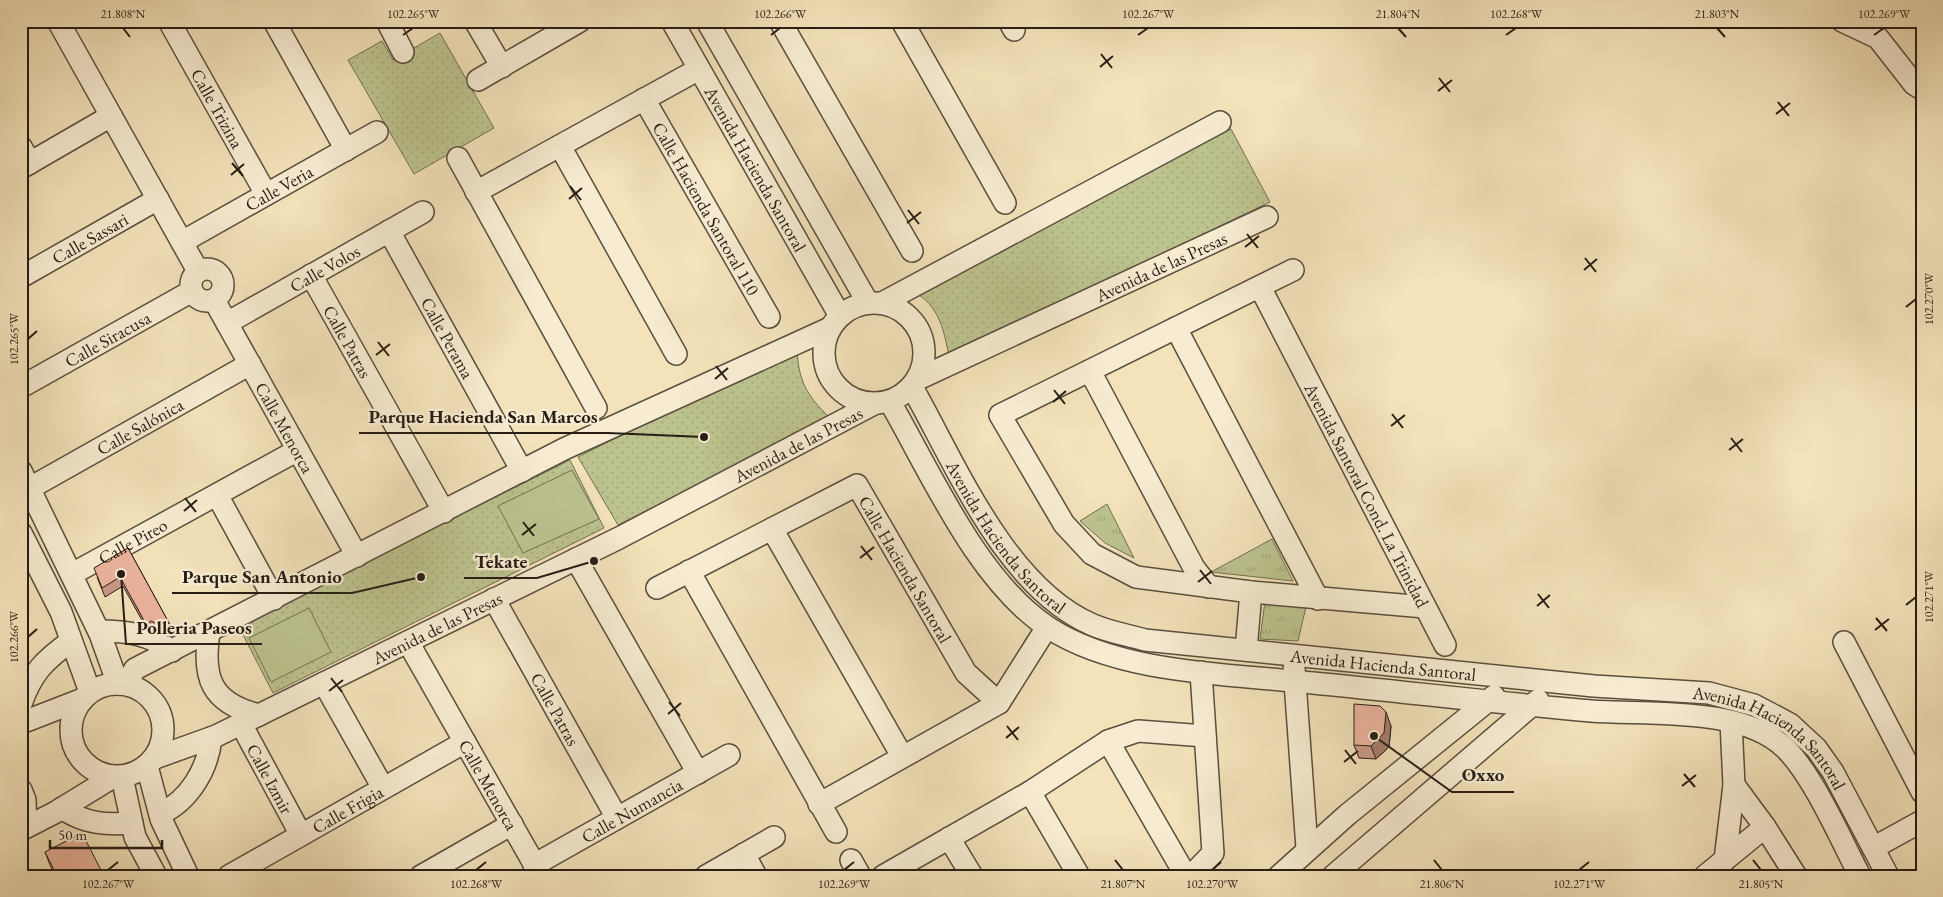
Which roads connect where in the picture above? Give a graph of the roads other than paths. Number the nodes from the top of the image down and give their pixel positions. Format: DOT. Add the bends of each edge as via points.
graph roads {
  1 [pos="58,21"];
  2 [pos="169,21"];
  3 [pos="274,21"];
  4 [pos="387,21"];
  5 [pos="475,21"];
  6 [pos="580,21"];
  7 [pos="672,21"];
  8 [pos="707,21"];
  9 [pos="780,21"];
  10 [pos="902,21"];
  11 [pos="1842,21"];
  12 [pos="1876,30"];
  13 [pos="403,52"];
  14 [pos="502,67"];
  15 [pos="699,69"];
  16 [pos="478,80"];
  17 [pos="1922,89"];
  18 [pos="644,99"];
  19 [pos="111,116"];
  20 [pos="1220,122"];
  21 [pos="377,132"];
  22 [pos="560,146"];
  23 [pos="346,150"];
  24 [pos="781,152"];
  25 [pos="458,158"];
  26 [pos="24,159"];
  27 [pos="755,168"];
  28 [pos="476,192"];
  29 [pos="266,194"];
  30 [pos="158,199"];
  31 [pos="1004,203"];
  32 [pos="423,212"];
  33 [pos="1267,217"];
  34 [pos="389,231"];
  35 [pos="182,242"];
  36 [pos="912,251"];
  37 [pos="1293,270"];
  38 [pos="311,275"];
  39 [pos="21,277"];
  40 [pos="195,281"];
  41 [pos="1260,287"];
  42 [pos="214,300"];
  43 [pos="875,303"];
  44 [pos="769,317"];
  45 [pos="835,322"];
  46 [pos="227,323"];
  47 [pos="1176,328"];
  48 [pos="676,354"];
  49 [pos="250,364"];
  50 [pos="1090,371"];
  51 [pos="915,383"];
  52 [pos="21,386"];
  53 [pos="882,403"];
  54 [pos="596,408"];
  55 [pos="298,450"];
  56 [pos="522,471"];
  57 [pos="26,479"];
  58 [pos="216,495"];
  59 [pos="444,512"];
  60 [pos="772,529"];
  61 [pos="21,533"];
  62 [pos="357,556"];
  63 [pos="27,559"];
  64 [pos="576,559"];
  65 [pos="689,571"];
  66 [pos="72,574"];
  67 [pos="1209,587"];
  68 [pos="657,588"];
  69 [pos="1251,592"];
  70 [pos="1318,598"];
  71 [pos="274,599"];
  72 [pos="494,600"];
  73 [pos="1425,607"];
  74 [pos="1047,627"];
  75 [pos="98,632"];
  76 [pos="209,632"];
  77 [pos="71,640"];
  78 [pos="408,642"];
  79 [pos="1844,642"];
  80 [pos="1445,645"];
  81 [pos="1246,650"];
  82 [pos="172,651"];
  83 [pos="1293,655"];
  84 [pos="1201,672"];
  85 [pos="1515,678"];
  86 [pos="1295,680"];
  87 [pos="1560,682"];
  88 [pos="324,683"];
  89 [pos="122,684"];
  90 [pos="87,696"];
  91 [pos="1488,701"];
  92 [pos="999,703"];
  93 [pos="21,704"];
  94 [pos="1533,705"];
  95 [pos="250,719"];
  96 [pos="1732,722"];
  97 [pos="21,723"];
  98 [pos="1205,736"];
  99 [pos="211,738"];
  100 [pos="1108,741"];
  101 [pos="465,742"];
  102 [pos="729,756"];
  103 [pos="902,756"];
  104 [pos="151,762"];
  105 [pos="698,773"];
  106 [pos="118,777"];
  107 [pos="1734,786"];
  108 [pos="383,788"];
  109 [pos="21,790"];
  110 [pos="1030,792"];
  111 [pos="1922,792"];
  112 [pos="819,804"];
  113 [pos="62,808"];
  114 [pos="160,814"];
  115 [pos="617,818"];
  116 [pos="1922,822"];
  117 [pos="132,823"];
  118 [pos="512,824"];
  119 [pos="1765,827"];
  120 [pos="24,829"];
  121 [pos="836,832"];
  122 [pos="301,835"];
  123 [pos="774,837"];
  124 [pos="950,838"];
  125 [pos="1307,848"];
  126 [pos="1873,848"];
  127 [pos="744,854"];
  128 [pos="1725,860"];
  129 [pos="538,870"];
  130 [pos="156,876"];
  131 [pos="188,876"];
  132 [pos="229,876"];
  133 [pos="421,876"];
  134 [pos="706,876"];
  135 [pos="756,876"];
  136 [pos="883,876"];
  137 [pos="972,876"];
  138 [pos="1079,876"];
  139 [pos="1186,876"];
  140 [pos="1191,876"];
  141 [pos="1279,876"];
  142 [pos="1333,876"];
  143 [pos="1705,876"];
  144 [pos="1796,876"];
  145 [pos="1860,876"];
  146 [pos="1888,876"];
  1 -- 19 [label="street"];
  2 -- 29 [label="street, Calle Trizina"];
  3 -- 23 [label="street"];
  4 -- 13 [label="street"];
  5 -- 14 [label="street"];
  6 -- 14 [label="street"];
  7 -- 15 [label="street, Avenida Hacienda Santoral"];
  8 -- 24 [label="street, Avenida Hacienda Santoral"];
  9 -- 36 [label="street"];
  10 -- 31 [label="street"];
  11 -- 12 [label="street"];
  12 -- 17 [label="street" via="1914,84"];
  14 -- 16 [label="street"];
  15 -- 18 [label="street"];
  15 -- 27 [label="street, Avenida Hacienda Santoral"];
  18 -- 22 [label="street"];
  18 -- 44 [label="street, Calle Hacienda Santoral 110"];
  19 -- 26 [label="street"];
  19 -- 30 [label="street"];
  20 -- 43 [label="street"];
  21 -- 23 [label="street, Calle Veria"];
  22 -- 28 [label="street"];
  22 -- 48 [label="street"];
  23 -- 29 [label="street, Calle Veria"];
  24 -- 27 [label="street"];
  24 -- 43 [label="street, Avenida Hacienda Santoral"];
  25 -- 28 [label="street"];
  27 -- 45 [label="street, Avenida Hacienda Santoral"];
  28 -- 54 [label="street"];
  29 -- 35 [label="street, Calle Veria"];
  30 -- 35 [label="street"];
  30 -- 39 [label="street, Calle Sassari"];
  32 -- 34 [label="street, Calle Volos"];
  33 -- 51 [label="street, Avenida de las Presas"];
  34 -- 38 [label="street, Calle Volos"];
  34 -- 56 [label="street, Calle Perama"];
  35 -- 40 [label="street"];
  37 -- 41 [label="street, Avenida Santoral Cond. La Trinidad"];
  38 -- 46 [label="street, Calle Volos"];
  38 -- 59 [label="street, Calle Patras"];
  40 -- 42 [label="street" via="198,299"];
  40 -- 42 [label="street" via="208,269 221,277 223,288"];
  40 -- 52 [label="street, Calle Siracusa"];
  41 -- 47 [label="street, Avenida Santoral Cond. La Trinidad"];
  41 -- 73 [label="street, Avenida Santoral Cond. La Trinidad"];
  42 -- 46 [label="street, Calle Menorca"];
  43 -- 45 [label="street" via="849,310"];
  43 -- 51 [label="street" via="900,310 915,324 923,341 924,361"];
  45 -- 53 [label="street" via="824,344 824,362 831,378 842,392 857,401"];
  45 -- 56 [label="street"];
  46 -- 49 [label="street, Calle Menorca"];
  47 -- 50 [label="street, Avenida Santoral Cond. La Trinidad"];
  47 -- 70 [label="street"];
  49 -- 55 [label="street, Calle Menorca"];
  49 -- 57 [label="street, Calle Salónica"];
  50 -- 67 [label="street" via="1194,568"];
  50 -- 67 [label="street, Avenida Santoral Cond. La Trinidad" via="1000,415 1064,524 1092,554 1136,577"];
  51 -- 53 [label="street"];
  51 -- 81 [label="street, Avenida Hacienda Santoral" via="978,507 1010,558 1055,603 1093,625 1144,640"];
  53 -- 64 [label="street, Avenida de las Presas"];
  53 -- 74 [label="street, Avenida Hacienda Santoral" via="969,543 1021,605"];
  55 -- 58 [label="street, Calle Pireo"];
  55 -- 62 [label="street, Calle Menorca"];
  56 -- 59 [label="street"];
  57 -- 66 [label="street"];
  58 -- 66 [label="street, Calle Pireo"];
  58 -- 71 [label="street"];
  59 -- 62 [label="street"];
  60 -- 65 [label="street, Calle Hacienda Santoral"];
  60 -- 92 [label="street, Calle Hacienda Santoral" via="857,485 966,673"];
  60 -- 103 [label="street"];
  61 -- 63 [label="street"];
  62 -- 71 [label="street"];
  63 -- 77 [label="street" via="61,612"];
  64 -- 72 [label="street, Avenida de las Presas"];
  64 -- 105 [label="street"];
  65 -- 68 [label="street, Calle Hacienda Santoral"];
  65 -- 112 [label="street"];
  66 -- 75 [label="street"];
  67 -- 69 [label="street, Avenida Santoral Cond. La Trinidad"];
  69 -- 70 [label="street, Avenida Santoral Cond. La Trinidad"];
  69 -- 81 [label="street"];
  70 -- 73 [label="street, Avenida Santoral Cond. La Trinidad"];
  71 -- 76 [label="street"];
  72 -- 78 [label="street, Avenida de las Presas"];
  72 -- 115 [label="street, Calle Patras"];
  73 -- 80 [label="street"];
  74 -- 84 [label="street, Avenida Hacienda Santoral" via="1071,640 1120,658"];
  74 -- 92 [label="street"];
  75 -- 82 [label="street" via="129,631 158,640"];
  75 -- 89 [label="street"];
  76 -- 82 [label="street"];
  76 -- 95 [label="street" via="206,653 211,685 223,700"];
  77 -- 90 [label="street"];
  77 -- 93 [label="street" via="46,659 28,683"];
  78 -- 88 [label="street, Avenida de las Presas"];
  78 -- 101 [label="street, Calle Menorca"];
  79 -- 111 [label="street"];
  81 -- 83 [label="street, Avenida Hacienda Santoral"];
  82 -- 89 [label="street" via="135,669"];
  83 -- 85 [label="street, Avenida Hacienda Santoral"];
  83 -- 86 [label="street"];
  84 -- 86 [label="street, Avenida Hacienda Santoral"];
  84 -- 98 [label="street"];
  85 -- 87 [label="street, Avenida Hacienda Santoral"];
  85 -- 91 [label="street"];
  86 -- 91 [label="street, Avenida Hacienda Santoral"];
  86 -- 125 [label="street"];
  87 -- 94 [label="street"];
  87 -- 126 [label="street, Avenida Hacienda Santoral" via="1709,693 1754,706 1790,724 1816,748 1833,772"];
  88 -- 95 [label="street, Avenida de las Presas"];
  88 -- 108 [label="street"];
  89 -- 90 [label="street" via="108,684"];
  89 -- 104 [label="street" via="146,693 159,710 164,729 160,749"];
  90 -- 97 [label="street"];
  90 -- 106 [label="street" via="75,711 71,725 76,751 92,770"];
  91 -- 94 [label="street, Avenida Hacienda Santoral"];
  91 -- 125 [label="street"];
  92 -- 103 [label="street"];
  94 -- 96 [label="street, Avenida Hacienda Santoral" via="1696,716"];
  94 -- 142 [label="street"];
  95 -- 99 [label="street, Avenida de las Presas"];
  95 -- 122 [label="street, Calle Izmir"];
  96 -- 107 [label="street"];
  96 -- 145 [label="street, Avenida Hacienda Santoral" via="1760,732 1785,748 1806,775"];
  98 -- 100 [label="street" via="1138,731"];
  98 -- 140 [label="street" via="1213,853"];
  99 -- 104 [label="street, Avenida de las Presas"];
  99 -- 114 [label="street" via="209,756 194,786 170,810"];
  100 -- 110 [label="street"];
  100 -- 139 [label="street"];
  101 -- 108 [label="street, Calle Frigia"];
  101 -- 118 [label="street, Calle Menorca"];
  102 -- 105 [label="street, Calle Numancia"];
  103 -- 112 [label="street"];
  104 -- 106 [label="street" via="136,774"];
  104 -- 114 [label="street"];
  105 -- 115 [label="street, Calle Numancia"];
  106 -- 113 [label="street"];
  106 -- 117 [label="street"];
  107 -- 119 [label="street"];
  107 -- 128 [label="street"];
  108 -- 122 [label="street, Calle Frigia"];
  109 -- 120 [label="street" via="25,800"];
  110 -- 124 [label="street"];
  110 -- 138 [label="street"];
  112 -- 121 [label="street"];
  113 -- 117 [label="street" via="72,816 105,825"];
  113 -- 120 [label="street"];
  114 -- 131 [label="street"];
  115 -- 129 [label="street, Calle Numancia"];
  116 -- 126 [label="street"];
  117 -- 130 [label="street" via="135,836"];
  118 -- 129 [label="street, Calle Menorca"];
  118 -- 133 [label="street"];
  119 -- 128 [label="street"];
  119 -- 144 [label="street"];
  122 -- 132 [label="street, Calle Frigia"];
  123 -- 127 [label="street"];
  124 -- 136 [label="street"];
  124 -- 137 [label="street"];
  125 -- 141 [label="street"];
  126 -- 146 [label="street, Avenida Hacienda Santoral"];
  127 -- 134 [label="street"];
  127 -- 135 [label="street"];
  128 -- 143 [label="street"];
}
